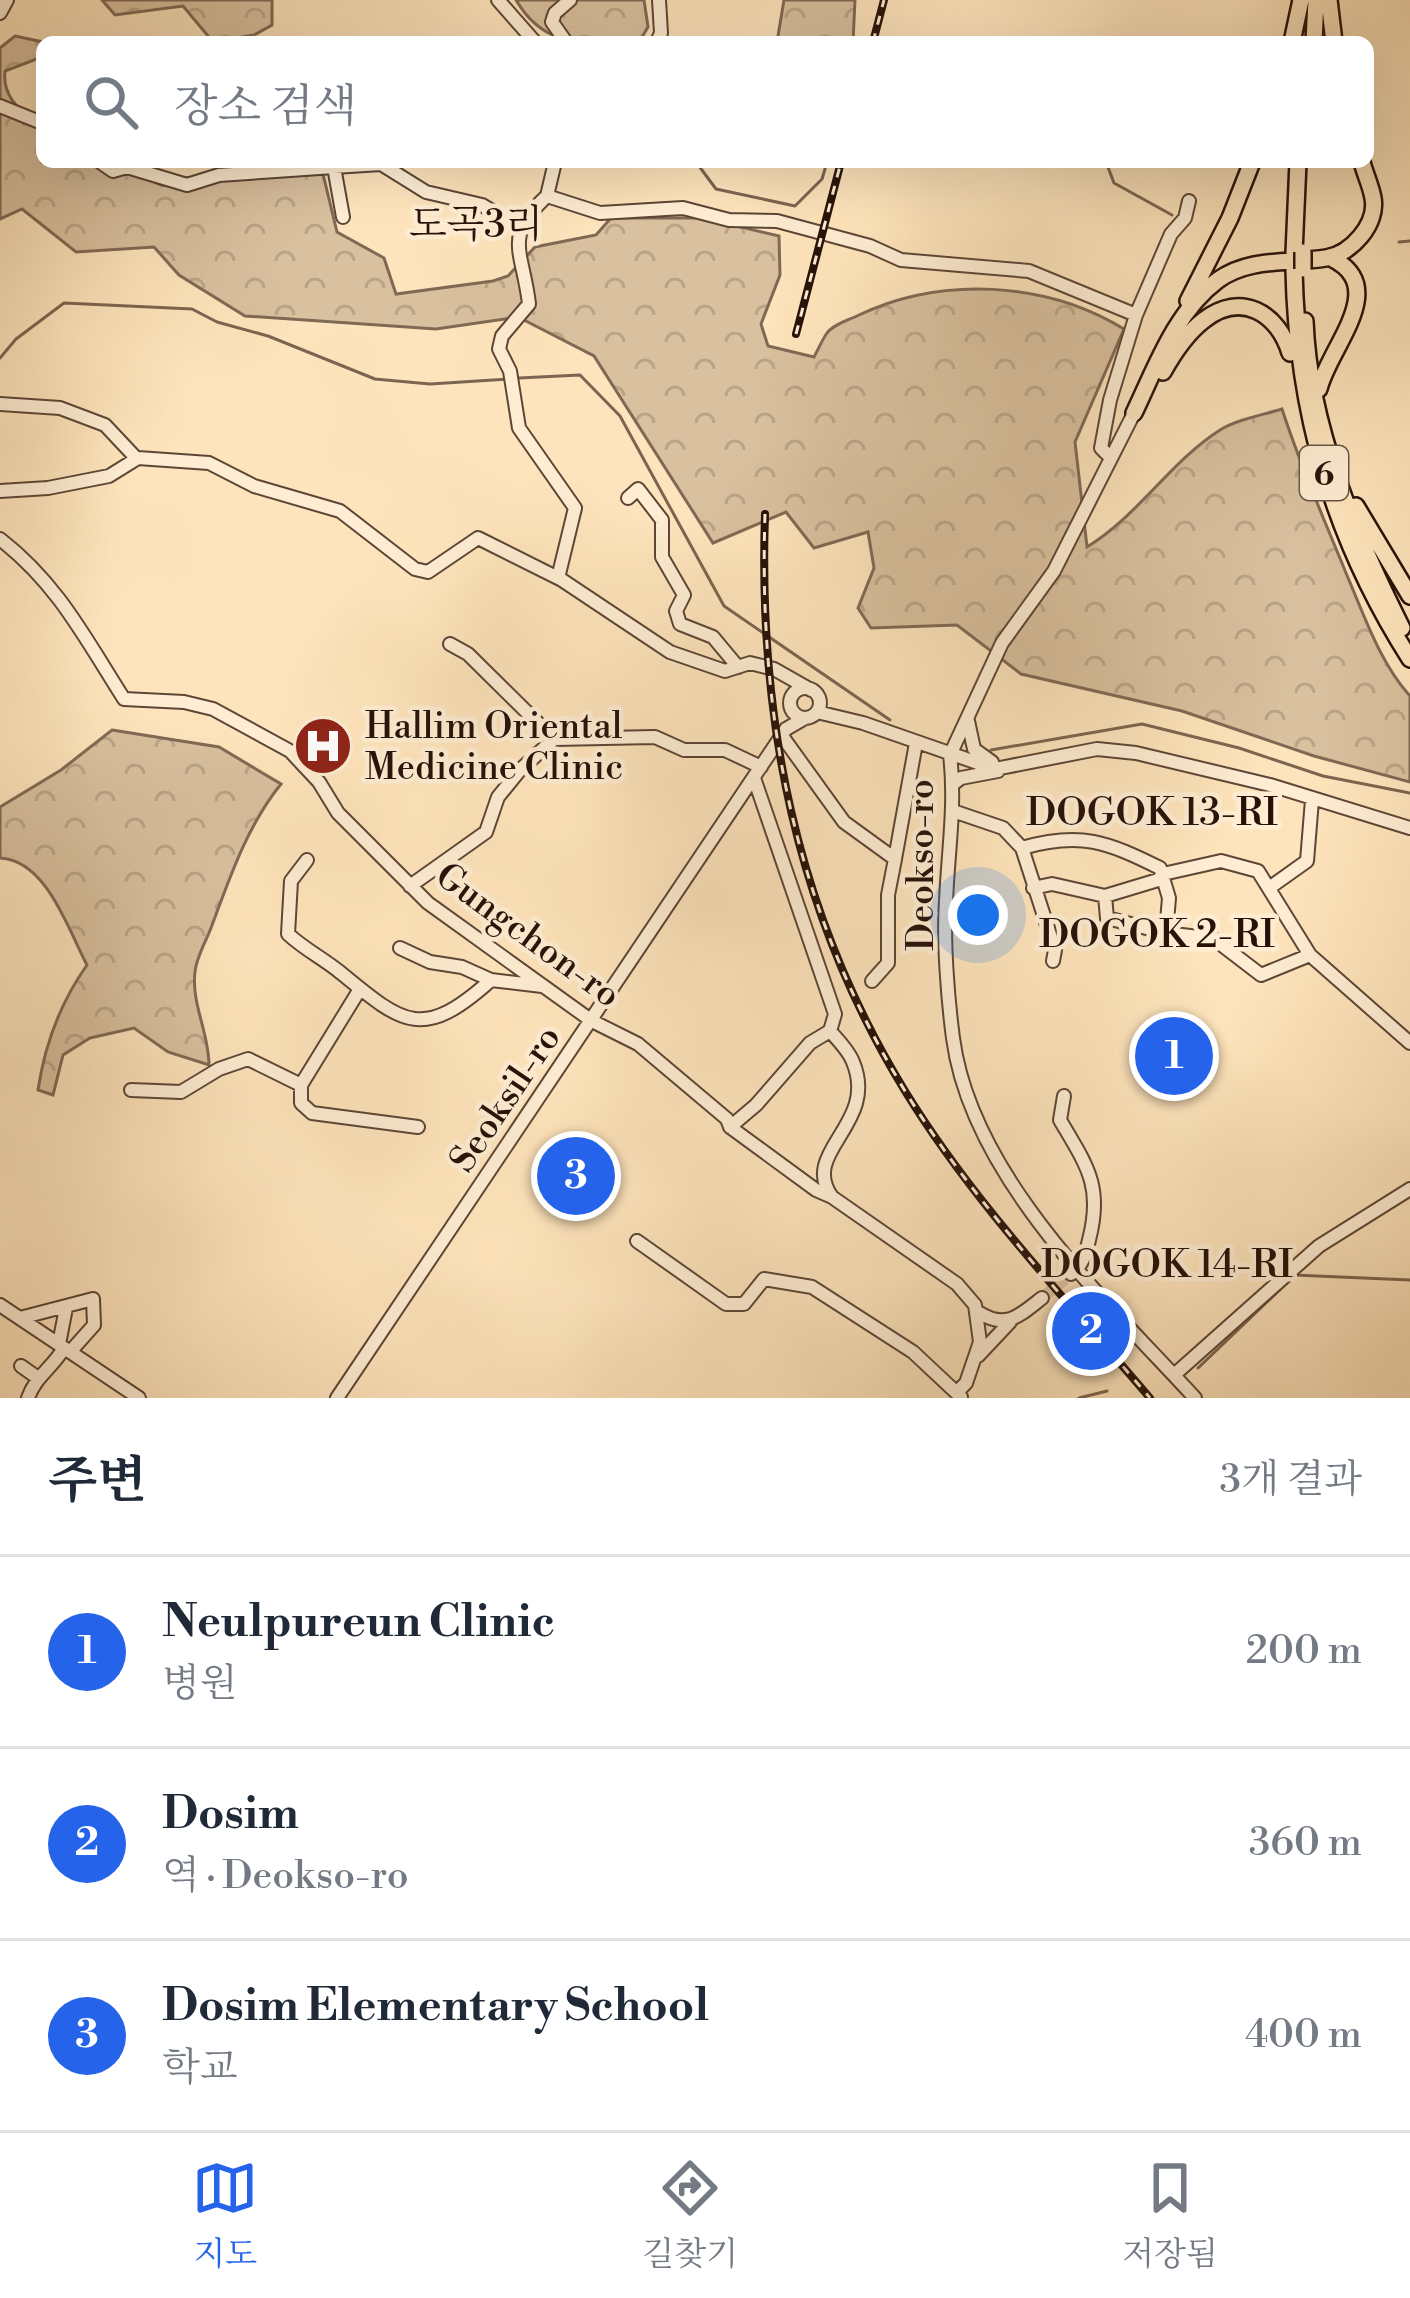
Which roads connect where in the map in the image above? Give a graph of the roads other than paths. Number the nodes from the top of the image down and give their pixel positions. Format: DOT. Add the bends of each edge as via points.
graph roads {
  1 [pos="7,0"];
  2 [pos="498,0"];
  3 [pos="570,0"];
  4 [pos="659,0"];
  5 [pos="1308,0"];
  6 [pos="1330,0"];
  7 [pos="0,13"];
  8 [pos="530,36"];
  9 [pos="562,36"];
  10 [pos="660,36"];
  11 [pos="1294,36"];
  12 [pos="1309,36"];
  13 [pos="1333,36"];
  14 [pos="0,106"];
  15 [pos="36,121"];
  16 [pos="130,168"];
  17 [pos="320,168"];
  18 [pos="334,168"];
  19 [pos="387,168"];
  20 [pos="554,168"];
  21 [pos="1250,168"];
  22 [pos="1302,168"];
  23 [pos="1364,168"];
  24 [pos="547,196"];
  25 [pos="1189,201"];
  26 [pos="343,217"];
  27 [pos="519,227"];
  28 [pos="1331,258"];
  29 [pos="1136,315"];
  30 [pos="1172,332"];
  31 [pos="1310,395"];
  32 [pos="0,404"];
  33 [pos="1134,413"];
  34 [pos="136,458"];
  35 [pos="1111,458"];
  36 [pos="1337,477"];
  37 [pos="0,491"];
  38 [pos="628,498"];
  39 [pos="0,539"];
  40 [pos="558,578"];
  41 [pos="1410,596"];
  42 [pos="1410,640"];
  43 [pos="450,644"];
  44 [pos="1410,659"];
  45 [pos="738,667"];
  46 [pos="774,669"];
  47 [pos="791,702"];
  48 [pos="813,705"];
  49 [pos="969,714"];
  50 [pos="784,732"];
  51 [pos="554,739"];
  52 [pos="916,743"];
  53 [pos="950,755"];
  54 [pos="1004,767"];
  55 [pos="758,772"];
  56 [pos="953,784"];
  57 [pos="1312,800"];
  58 [pos="953,811"];
  59 [pos="1410,828"];
  60 [pos="1022,848"];
  61 [pos="307,860"];
  62 [pos="895,860"];
  63 [pos="1163,874"];
  64 [pos="410,886"];
  65 [pos="1033,888"];
  66 [pos="1269,888"];
  67 [pos="1105,896"];
  68 [pos="1166,933"];
  69 [pos="400,948"];
  70 [pos="1310,955"];
  71 [pos="1053,961"];
  72 [pos="491,980"];
  73 [pos="872,981"];
  74 [pos="543,986"];
  75 [pos="359,988"];
  76 [pos="592,1021"];
  77 [pos="830,1030"];
  78 [pos="1407,1037"];
  79 [pos="301,1085"];
  80 [pos="131,1090"];
  81 [pos="1064,1096"];
  82 [pos="418,1127"];
  83 [pos="730,1127"];
  84 [pos="1410,1189"];
  85 [pos="832,1197"];
  86 [pos="637,1241"];
  87 [pos="1075,1271"];
  88 [pos="1042,1298"];
  89 [pos="66,1308"];
  90 [pos="978,1312"];
  91 [pos="7,1314"];
  92 [pos="1010,1322"];
  93 [pos="981,1330"];
  94 [pos="64,1348"];
  95 [pos="975,1360"];
  96 [pos="21,1366"];
  97 [pos="1180,1370"];
  98 [pos="38,1378"];
  99 [pos="959,1395"];
  100 [pos="1194,1397"];
  101 [pos="28,1398"];
  102 [pos="140,1398"];
  103 [pos="337,1398"];
  1 -- 7 [label="street"];
  2 -- 8 [label="street"];
  3 -- 9 [label="street" via="552,22"];
  4 -- 10 [label="street"];
  5 -- 11 [label="main road"];
  5 -- 12 [label="main road"];
  6 -- 13 [label="main road"];
  14 -- 15 [label="street"];
  16 -- 17 [label="street" via="188,185"];
  18 -- 26 [label="street"];
  19 -- 27 [label="street"];
  20 -- 24 [label="street"];
  21 -- 30 [label="main road"];
  22 -- 31 [label="main road, 6" via="1298,261"];
  23 -- 28 [label="main road" via="1374,201 1368,224"];
  24 -- 27 [label="street"];
  24 -- 29 [label="street" via="600,213 682,208 729,220 777,220 902,260 1029,271"];
  25 -- 29 [label="street"];
  27 -- 40 [label="street" via="529,304 499,342 519,428 575,508"];
  28 -- 30 [label="main road" via="1244,267 1199,297"];
  28 -- 31 [label="main road" via="1353,275 1359,297"];
  29 -- 35 [label="street" via="1101,448"];
  30 -- 33 [label="main road"];
  31 -- 33 [label="main road" via="1276,322 1231,309 1205,318"];
  31 -- 36 [label="main road, 6"];
  31 -- 44 [label="main road, 6" via="1341,526"];
  32 -- 34 [label="street" via="59,408 106,425"];
  33 -- 35 [label="street"];
  34 -- 37 [label="street" via="109,476"];
  34 -- 40 [label="street" via="209,463 254,486 328,504 428,572 478,538"];
  35 -- 49 [label="street"];
  36 -- 41 [label="main road"];
  36 -- 42 [label="main road, 6"];
  38 -- 45 [label="street" via="638,489 662,520 662,557 684,595 680,624 713,637"];
  39 -- 64 [label="street, Gungchon-ro" via="71,609 124,699 213,709 290,751"];
  40 -- 45 [label="street" via="670,652 724,671"];
  43 -- 51 [label="street"];
  45 -- 46 [label="street"];
  46 -- 47 [label="street"];
  46 -- 48 [label="street"];
  47 -- 48 [label="street" via="796,715"];
  47 -- 48 [label="street" via="802,689"];
  47 -- 50 [label="street"];
  48 -- 50 [label="street, Seoksil-ro"];
  48 -- 52 [label="street"];
  49 -- 53 [label="street"];
  49 -- 54 [label="street" via="974,749"];
  50 -- 55 [label="street, Seoksil-ro"];
  50 -- 62 [label="street" via="844,822"];
  51 -- 55 [label="street" via="655,736 685,750 724,750"];
  51 -- 64 [label="street" via="498,797 486,832"];
  52 -- 53 [label="street"];
  52 -- 62 [label="street"];
  53 -- 54 [label="street"];
  53 -- 56 [label="street, Deokso-ro"];
  54 -- 56 [label="street"];
  54 -- 57 [label="street" via="1097,749 1136,753"];
  55 -- 76 [label="street, Seoksil-ro"];
  55 -- 77 [label="street" via="836,1014"];
  56 -- 58 [label="street, Deokso-ro"];
  57 -- 59 [label="street"];
  57 -- 66 [label="street" via="1307,861"];
  58 -- 60 [label="street" via="1004,828"];
  58 -- 87 [label="street, Deokso-ro" via="945,907 953,1040 968,1098 1002,1171"];
  60 -- 63 [label="street" via="1095,839"];
  60 -- 65 [label="street"];
  61 -- 75 [label="street" via="291,881 288,934"];
  62 -- 73 [label="street" via="888,963"];
  63 -- 66 [label="street" via="1220,861 1258,871"];
  63 -- 67 [label="street"];
  63 -- 68 [label="street"];
  64 -- 74 [label="street, Gungchon-ro"];
  65 -- 67 [label="street" via="1052,884"];
  65 -- 71 [label="street"];
  66 -- 70 [label="street"];
  67 -- 68 [label="street" via="1107,918"];
  68 -- 70 [label="street" via="1214,939 1261,975"];
  69 -- 72 [label="street"];
  70 -- 78 [label="street"];
  72 -- 74 [label="street"];
  72 -- 75 [label="street" via="419,1021"];
  74 -- 76 [label="street, Gungchon-ro"];
  75 -- 79 [label="street"];
  76 -- 83 [label="street, Gungchon-ro" via="638,1044"];
  76 -- 103 [label="street, Seoksil-ro"];
  77 -- 83 [label="street"];
  77 -- 85 [label="street" via="852,1058 860,1086 852,1120 822,1166"];
  79 -- 80 [label="street" via="248,1058 181,1092"];
  79 -- 82 [label="street" via="304,1110"];
  81 -- 87 [label="street" via="1060,1120 1095,1188"];
  83 -- 85 [label="street, Gungchon-ro"];
  84 -- 97 [label="street" via="1314,1250"];
  85 -- 90 [label="street, Gungchon-ro" via="957,1284"];
  86 -- 99 [label="street" via="726,1304 743,1304 764,1280 812,1287 913,1352"];
  87 -- 97 [label="street, Deokso-ro"];
  88 -- 92 [label="street"];
  89 -- 91 [label="street"];
  89 -- 94 [label="street"];
  89 -- 94 [label="street" via="93,1300 95,1311 94,1325"];
  90 -- 92 [label="street"];
  90 -- 93 [label="street"];
  91 -- 94 [label="street"];
  92 -- 93 [label="street"];
  92 -- 95 [label="street"];
  93 -- 95 [label="street"];
  94 -- 98 [label="street"];
  94 -- 102 [label="street"];
  95 -- 99 [label="street"];
  96 -- 98 [label="street"];
  97 -- 100 [label="street, Deokso-ro"];
  98 -- 101 [label="street"];
}
